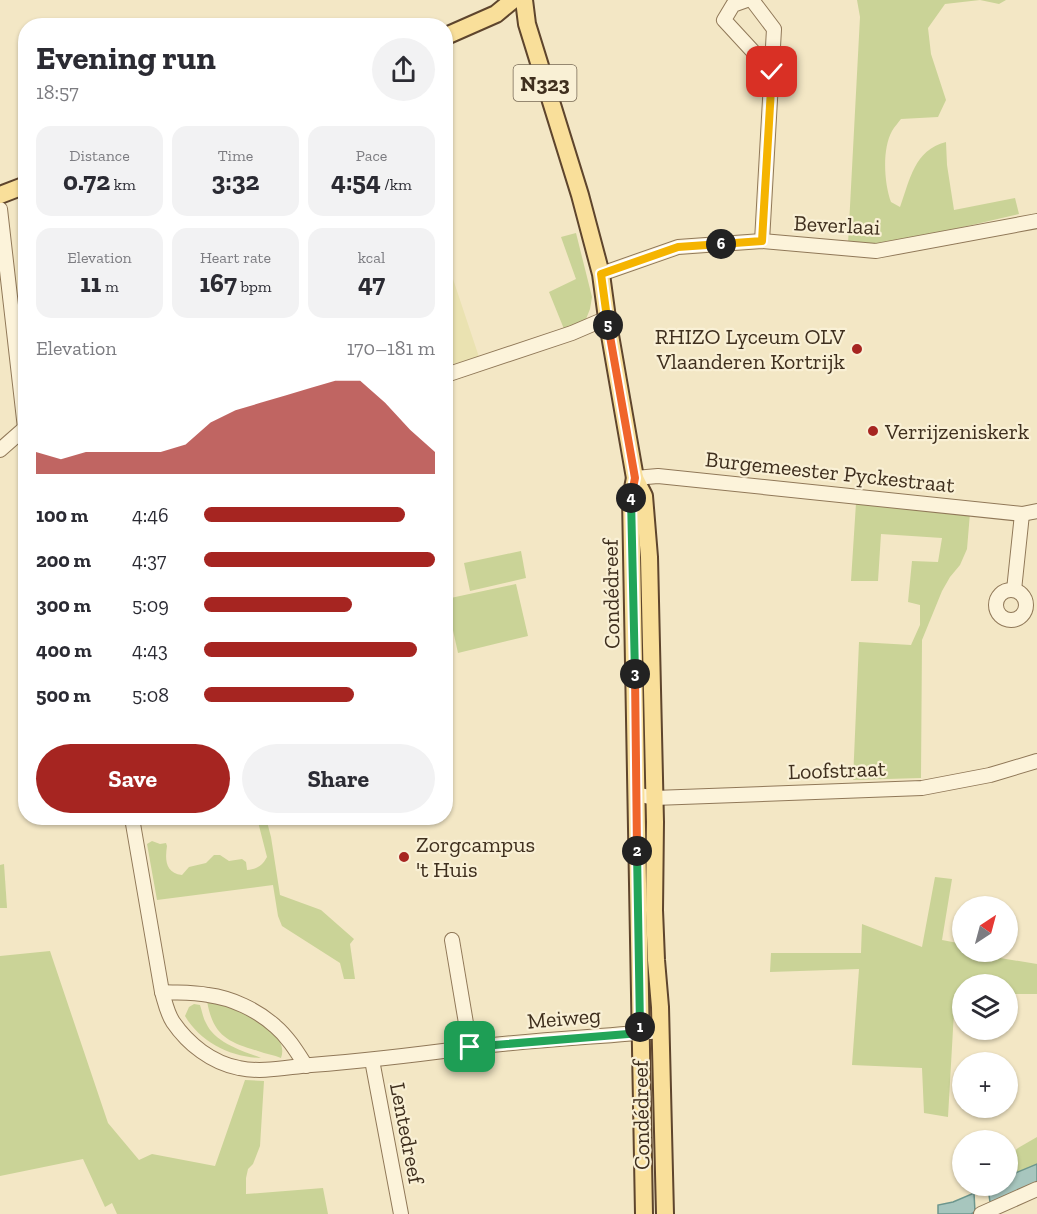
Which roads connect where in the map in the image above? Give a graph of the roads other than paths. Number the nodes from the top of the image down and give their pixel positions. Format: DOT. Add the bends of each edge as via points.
graph roads {
  1 [pos="513,0"];
  2 [pos="524,0"];
  3 [pos="747,0"];
  4 [pos="752,0"];
  5 [pos="453,33"];
  6 [pos="772,72"];
  7 [pos="18,188"];
  8 [pos="0,195"];
  9 [pos="0,209"];
  10 [pos="1037,221"];
  11 [pos="762,241"];
  12 [pos="601,274"];
  13 [pos="607,318"];
  14 [pos="18,367"];
  15 [pos="453,373"];
  16 [pos="18,434"];
  17 [pos="0,450"];
  18 [pos="635,478"];
  19 [pos="1037,511"];
  20 [pos="1022,514"];
  21 [pos="1014,590"];
  22 [pos="1037,761"];
  23 [pos="636,795"];
  24 [pos="654,798"];
  25 [pos="133,825"];
  26 [pos="452,940"];
  27 [pos="162,992"];
  28 [pos="661,1031"];
  29 [pos="640,1033"];
  30 [pos="470,1047"];
  31 [pos="372,1060"];
  32 [pos="306,1066"];
  33 [pos="1037,1190"];
  34 [pos="986,1213"];
  35 [pos="401,1214"];
  36 [pos="644,1214"];
  37 [pos="665,1214"];
  1 -- 5 [label="main road" via="496,14"];
  2 -- 12 [label="main road, Condédreef / N323" via="527,24"];
  3 -- 6 [label="street" via="733,5 724,20"];
  4 -- 6 [label="street" via="774,29"];
  6 -- 11 [label="street"];
  7 -- 8 [label="main road"];
  9 -- 14 [label="street"];
  10 -- 11 [label="street, Beverlaai" via="876,251"];
  11 -- 12 [label="street, Beverlaai" via="678,247"];
  12 -- 13 [label="main road, Condédreef / N323"];
  13 -- 15 [label="street"];
  13 -- 18 [label="main road, Condédreef / N323"];
  16 -- 17 [label="street"];
  18 -- 20 [label="street, Burgemeester Pyckestraat" via="658,476"];
  18 -- 23 [label="main road, Condédreef / N323" via="631,498"];
  18 -- 24 [label="main road, Condédreef / N323" via="644,496 649,557"];
  19 -- 20 [label="street, Burgemeester Pyckestraat"];
  20 -- 21 [label="street"];
  22 -- 24 [label="street, Loofstraat" via="922,788"];
  23 -- 24 [label="street, Loofstraat"];
  23 -- 29 [label="main road, Condédreef / N323"];
  24 -- 28 [label="main road, Condédreef / N323"];
  25 -- 27 [label="street, Meiweg"];
  26 -- 30 [label="street"];
  27 -- 32 [label="street" via="209,994 252,1010 275,1026"];
  27 -- 32 [label="street, Meiweg" via="172,1020 194,1045 223,1063 258,1070"];
  28 -- 29 [label="street, Meiweg"];
  28 -- 37 [label="main road, Condédreef / N323"];
  29 -- 30 [label="street, Meiweg"];
  29 -- 36 [label="main road, Condédreef / N323"];
  30 -- 31 [label="street, Meiweg"];
  31 -- 32 [label="street, Meiweg"];
  31 -- 35 [label="street, Lentedreef"];
  33 -- 34 [label="street"];
}
